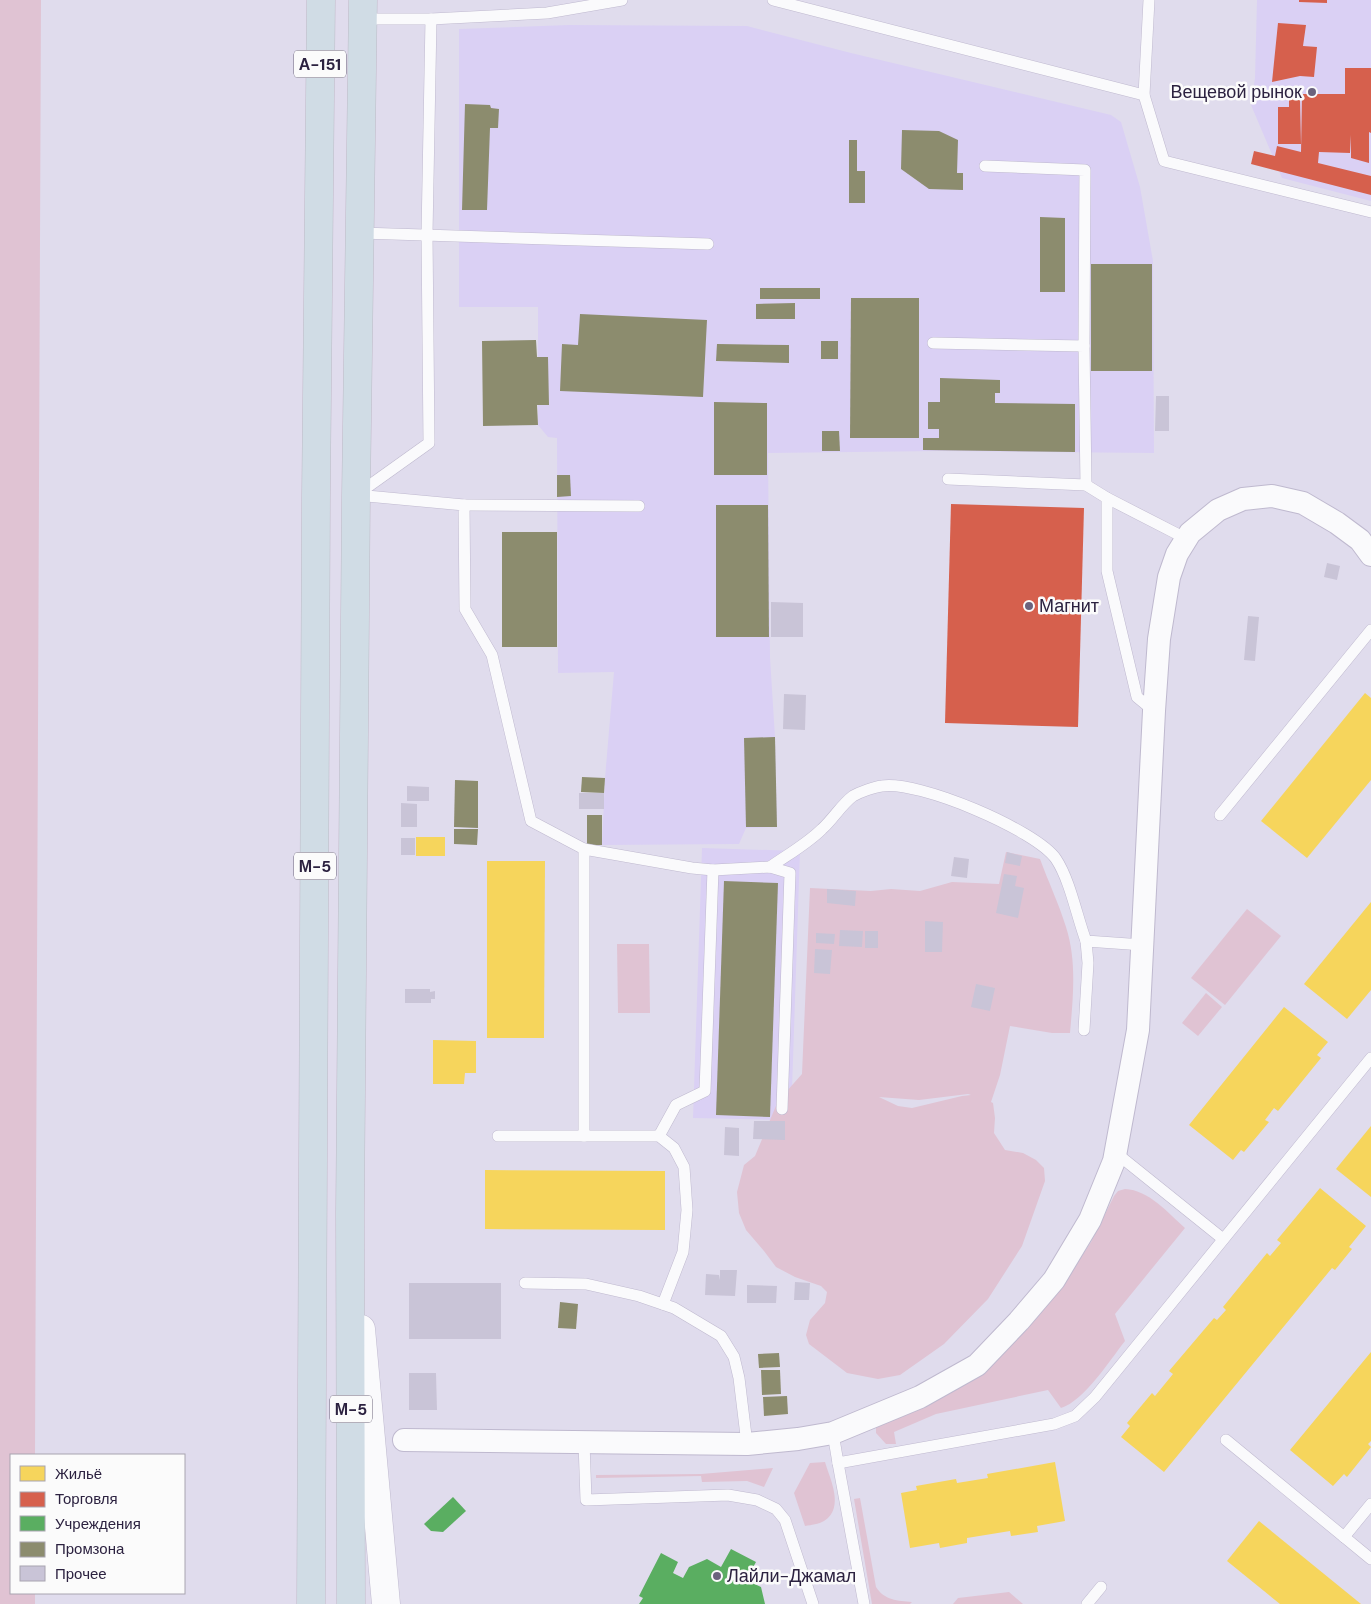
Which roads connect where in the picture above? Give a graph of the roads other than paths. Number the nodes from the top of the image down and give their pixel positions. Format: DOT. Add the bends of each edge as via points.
graph roads {
  1 [pos="321,0"];
  2 [pos="622,0"];
  3 [pos="774,0"];
  4 [pos="1149,0"];
  5 [pos="795,3"];
  6 [pos="363,9"];
  7 [pos="431,19"];
  8 [pos="1144,94"];
  9 [pos="320,128"];
  10 [pos="985,166"];
  11 [pos="1371,212"];
  12 [pos="360,233"];
  13 [pos="428,234"];
  14 [pos="708,244"];
  15 [pos="933,344"];
  16 [pos="1084,346"];
  17 [pos="948,479"];
  18 [pos="1086,485"];
  19 [pos="316,495"];
  20 [pos="356,495"];
  21 [pos="1107,498"];
  22 [pos="464,505"];
  23 [pos="639,506"];
  24 [pos="1187,539"];
  25 [pos="1371,555"];
  26 [pos="1371,630"];
  27 [pos="1154,711"];
  28 [pos="1220,815"];
  29 [pos="584,849"];
  30 [pos="770,867"];
  31 [pos="713,870"];
  32 [pos="1086,941"];
  33 [pos="1143,945"];
  34 [pos="1084,1030"];
  35 [pos="1371,1058"];
  36 [pos="782,1109"];
  37 [pos="498,1136"];
  38 [pos="584,1136"];
  39 [pos="659,1136"];
  40 [pos="1116,1152"];
  41 [pos="350,1213"];
  42 [pos="1223,1239"];
  43 [pos="526,1283"];
  44 [pos="663,1304"];
  45 [pos="833,1433"];
  46 [pos="404,1440"];
  47 [pos="1226,1440"];
  48 [pos="584,1442"];
  49 [pos="747,1444"];
  50 [pos="838,1463"];
  51 [pos="1371,1504"];
  52 [pos="1344,1537"];
  53 [pos="1371,1558"];
  54 [pos="1101,1587"];
  55 [pos="311,1604"];
  56 [pos="351,1604"];
  57 [pos="386,1604"];
  58 [pos="813,1604"];
  59 [pos="864,1604"];
  60 [pos="1087,1604"];
  1 -- 9 [label="highway, А-151"];
  2 -- 7 [label="lane" via="547,13"];
  3 -- 5 [label="lane"];
  4 -- 8 [label="lane"];
  5 -- 8 [label="lane"];
  6 -- 7 [label="lane"];
  6 -- 12 [label="highway, М-5"];
  7 -- 13 [label="lane"];
  8 -- 11 [label="lane" via="1164,161"];
  9 -- 19 [label="highway, М-5"];
  10 -- 16 [label="lane" via="1085,170"];
  12 -- 13 [label="lane"];
  12 -- 20 [label="highway, М-5"];
  13 -- 14 [label="lane"];
  13 -- 20 [label="lane" via="429,443"];
  15 -- 16 [label="lane"];
  16 -- 18 [label="lane"];
  17 -- 18 [label="lane"];
  18 -- 21 [label="lane"];
  19 -- 20 [label="highway"];
  19 -- 55 [label="highway, М-5"];
  20 -- 22 [label="lane"];
  20 -- 41 [label="highway, М-5"];
  21 -- 24 [label="lane"];
  21 -- 27 [label="lane" via="1107,571 1137,697"];
  22 -- 23 [label="lane"];
  22 -- 29 [label="lane" via="465,609 492,655 531,821"];
  24 -- 25 [label="street" via="1218,510 1242,499 1272,496 1304,503 1360,540"];
  24 -- 27 [label="street" via="1177,554 1169,577 1159,639"];
  26 -- 28 [label="lane"];
  27 -- 33 [label="street"];
  29 -- 31 [label="lane"];
  29 -- 38 [label="lane"];
  30 -- 31 [label="lane"];
  30 -- 32 [label="lane" via="821,831 854,796 882,786 923,791 987,814 1039,843 1055,858 1064,873"];
  30 -- 36 [label="lane" via="790,873"];
  31 -- 39 [label="lane" via="706,1091 676,1105"];
  32 -- 33 [label="lane"];
  32 -- 34 [label="lane"];
  33 -- 40 [label="street" via="1138,1030"];
  35 -- 42 [label="lane"];
  37 -- 38 [label="lane"];
  38 -- 39 [label="lane"];
  39 -- 44 [label="lane" via="674,1148 684,1167 687,1210 683,1252"];
  40 -- 42 [label="lane"];
  40 -- 45 [label="street" via="1090,1220 1054,1280 977,1365 920,1397"];
  41 -- 56 [label="highway, М-5"];
  41 -- 57 [label="street"];
  42 -- 50 [label="lane" via="1095,1397 1075,1416 1054,1424"];
  43 -- 44 [label="lane" via="586,1284"];
  44 -- 49 [label="lane" via="721,1336 730,1350 739,1378"];
  45 -- 49 [label="street"];
  45 -- 50 [label="lane"];
  46 -- 48 [label="street"];
  47 -- 52 [label="lane"];
  48 -- 49 [label="street"];
  48 -- 58 [label="lane" via="586,1500 728,1495 757,1500 776,1509 785,1520"];
  50 -- 59 [label="lane"];
  51 -- 52 [label="lane"];
  52 -- 53 [label="lane"];
  54 -- 60 [label="lane"];
}
